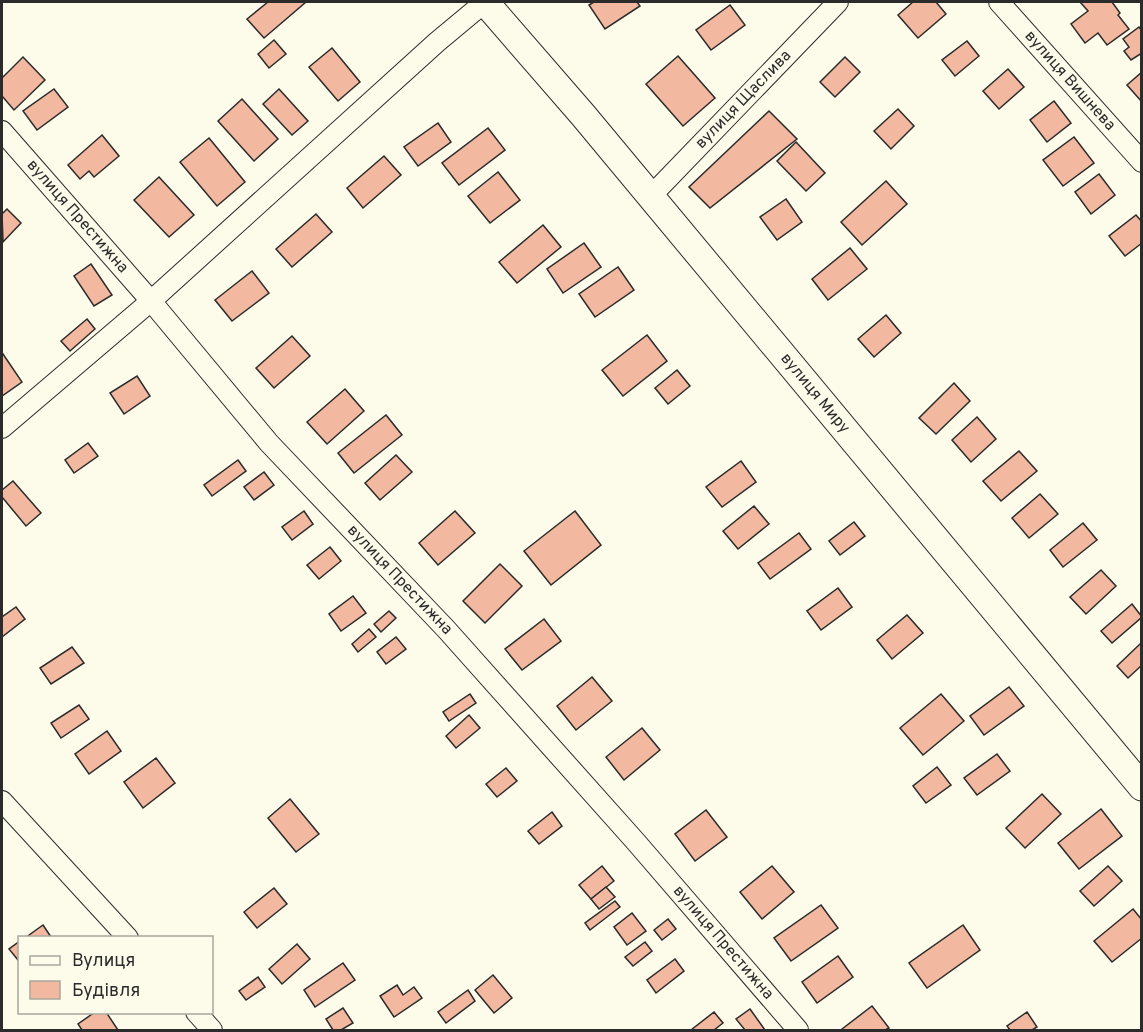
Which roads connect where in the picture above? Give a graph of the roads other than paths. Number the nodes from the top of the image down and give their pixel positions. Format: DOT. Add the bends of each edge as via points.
graph roads {
  1 [pos="485,2"];
  2 [pos="838,2"];
  3 [pos="999,2"];
  4 [pos="2,130"];
  5 [pos="1142,162"];
  6 [pos="650,197"];
  7 [pos="151,301"];
  8 [pos="2,428"];
  9 [pos="1142,787"];
  10 [pos="2,801"];
  11 [pos="126,936"];
  12 [pos="198,1014"];
  13 [pos="212,1030"];
  14 [pos="798,1030"];
  1 -- 6 [label="street, вулиця Миру"];
  1 -- 7 [label="street"];
  2 -- 6 [label="street, вулиця Щаслива"];
  3 -- 5 [label="street, вулиця Вишнева"];
  4 -- 7 [label="street, вулиця Престижна"];
  6 -- 9 [label="street, вулиця Миру"];
  7 -- 8 [label="street"];
  7 -- 14 [label="street, вулиця Престижна" via="269,443 446,629"];
  10 -- 11 [label="street"];
  12 -- 13 [label="street"];
}
